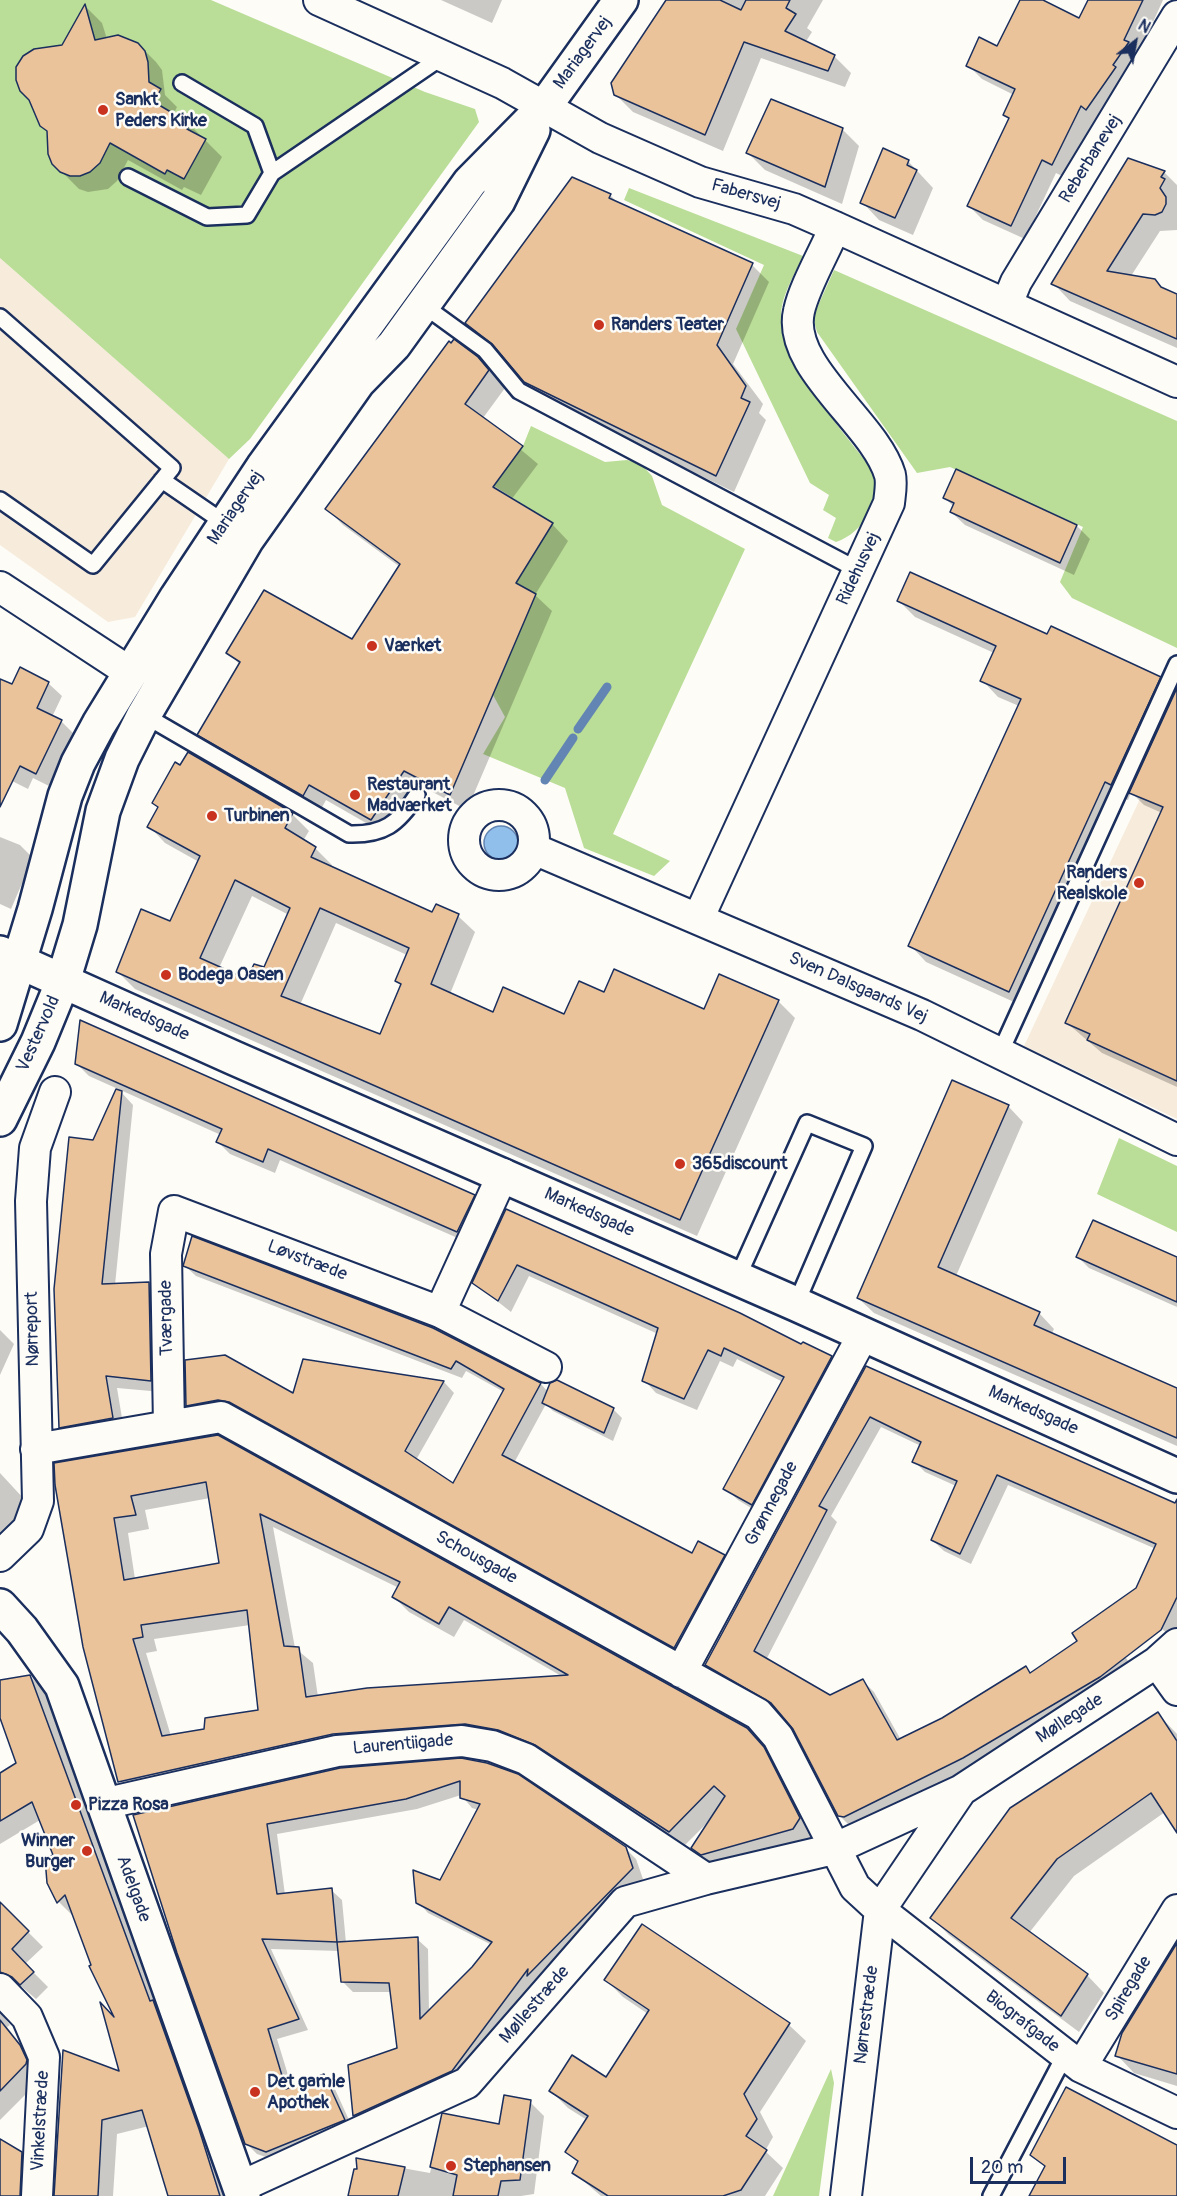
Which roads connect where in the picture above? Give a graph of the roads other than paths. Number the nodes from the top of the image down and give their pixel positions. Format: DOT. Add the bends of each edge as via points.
graph roads {
  1 [pos="621,0"];
  2 [pos="332,3"];
  3 [pos="1177,16"];
  4 [pos="442,57"];
  5 [pos="1166,57"];
  6 [pos="182,83"];
  7 [pos="544,106"];
  8 [pos="272,173"];
  9 [pos="129,177"];
  10 [pos="835,227"];
  11 [pos="1007,304"];
  12 [pos="423,305"];
  13 [pos="0,317"];
  14 [pos="1177,381"];
  15 [pos="162,480"];
  16 [pos="0,500"];
  17 [pos="236,531"];
  18 [pos="858,570"];
  19 [pos="2,593"];
  20 [pos="1177,664"];
  21 [pos="131,673"];
  22 [pos="144,715"];
  23 [pos="417,795"];
  24 [pos="534,849"];
  25 [pos="698,919"];
  26 [pos="10,958"];
  27 [pos="63,981"];
  28 [pos="0,1024"];
  29 [pos="1000,1053"];
  30 [pos="56,1092"];
  31 [pos="0,1119"];
  32 [pos="1177,1140"];
  33 [pos="503,1174"];
  34 [pos="174,1211"];
  35 [pos="737,1279"];
  36 [pos="796,1304"];
  37 [pos="440,1312"];
  38 [pos="863,1335"];
  39 [pos="546,1367"];
  40 [pos="169,1426"];
  41 [pos="36,1449"];
  42 [pos="1177,1476"];
  43 [pos="0,1556"];
  44 [pos="0,1606"];
  45 [pos="1167,1653"];
  46 [pos="681,1672"];
  47 [pos="1177,1690"];
  48 [pos="960,1791"];
  49 [pos="103,1804"];
  50 [pos="834,1849"];
  51 [pos="706,1879"];
  52 [pos="880,1910"];
  53 [pos="1177,1910"];
  54 [pos="0,1989"];
  55 [pos="1073,2061"];
  56 [pos="1177,2113"];
  57 [pos="244,2193"];
  58 [pos="37,2196"];
  59 [pos="846,2196"];
  60 [pos="991,2196"];
  1 -- 7 [label="street, Mariagervej"];
  2 -- 4 [label="street, Fabersvej"];
  3 -- 5 [label="street, Reberbanevej"];
  4 -- 7 [label="street, Fabersvej"];
  4 -- 8 [label="lane"];
  5 -- 11 [label="street, Reberbanevej" via="1016,282"];
  6 -- 8 [label="lane" via="255,126"];
  7 -- 10 [label="street, Fabersvej" via="600,138 700,182 794,209"];
  7 -- 12 [label="street, Mariagervej" via="498,201"];
  7 -- 17 [label="street, Mariagervej" via="470,182"];
  8 -- 9 [label="lane" via="247,215 207,217"];
  10 -- 11 [label="street, Fabersvej"];
  10 -- 18 [label="street, Ridehusvej" via="799,310 797,332 806,355 882,457 891,477 890,503"];
  11 -- 14 [label="street, Fabersvej"];
  12 -- 17 [label="street, Mariagervej" via="394,345 358,382"];
  12 -- 18 [label="lane" via="485,350 519,391"];
  13 -- 15 [label="lane" via="172,468"];
  15 -- 16 [label="lane" via="93,565"];
  15 -- 17 [label="lane"];
  17 -- 21 [label="street, Mariagervej"];
  17 -- 22 [label="street, Mariagervej"];
  18 -- 25 [label="street, Ridehusvej"];
  19 -- 21 [label="street"];
  20 -- 29 [label="lane"];
  21 -- 26 [label="street, Mariagervej" via="83,753"];
  22 -- 23 [label="lane" via="349,834 372,835 387,828 405,813"];
  22 -- 27 [label="street, Mariagervej" via="103,811 80,925"];
  24 -- 25 [label="street, Sven Dalsgaards Vej"];
  25 -- 29 [label="street, Sven Dalsgaards Vej" via="922,1015"];
  26 -- 27 [label="street, Markedsgade"];
  26 -- 28 [label="street"];
  27 -- 31 [label="street, Vestervold"];
  27 -- 33 [label="street, Markedsgade"];
  29 -- 32 [label="street, Sven Dalsgaards Vej"];
  30 -- 41 [label="street, Nørreport" via="35,1148 31,1202"];
  33 -- 35 [label="street, Markedsgade"];
  33 -- 37 [label="street"];
  34 -- 37 [label="street, Løvstræde"];
  34 -- 40 [label="street, Tværgade" via="166,1254"];
  35 -- 36 [label="street, Markedsgade"];
  35 -- 36 [label="lane" via="807,1123 864,1146"];
  36 -- 38 [label="street, Markedsgade"];
  37 -- 39 [label="street, Løvstræde"];
  38 -- 42 [label="street, Markedsgade"];
  38 -- 46 [label="street, Grønnegade"];
  40 -- 41 [label="street, Schousgade"];
  40 -- 46 [label="street, Schousgade" via="221,1417"];
  41 -- 43 [label="street, Nørreport" via="38,1501 28,1529"];
  44 -- 49 [label="street, Adelgade" via="62,1686"];
  45 -- 47 [label="street"];
  45 -- 48 [label="street, Møllegade"];
  46 -- 50 [label="street, Schousgade" via="758,1714 778,1737"];
  48 -- 50 [label="street, Møllegade"];
  48 -- 52 [label="street, Møllegade"];
  49 -- 51 [label="street, Laurentiigade" via="337,1750 462,1741 492,1746 526,1759"];
  49 -- 57 [label="street, Adelgade"];
  50 -- 51 [label="street, Møllestræde"];
  50 -- 52 [label="street" via="855,1887"];
  51 -- 57 [label="street, Møllestræde" via="625,1902 467,2083"];
  52 -- 55 [label="street, Biografgade"];
  52 -- 59 [label="street, Nørrestræde"];
  53 -- 55 [label="street, Spiregade"];
  54 -- 58 [label="street, Vinkelstræde" via="27,2017 44,2057"];
  55 -- 56 [label="street, Biografgade"];
  55 -- 60 [label="lane"];
}
